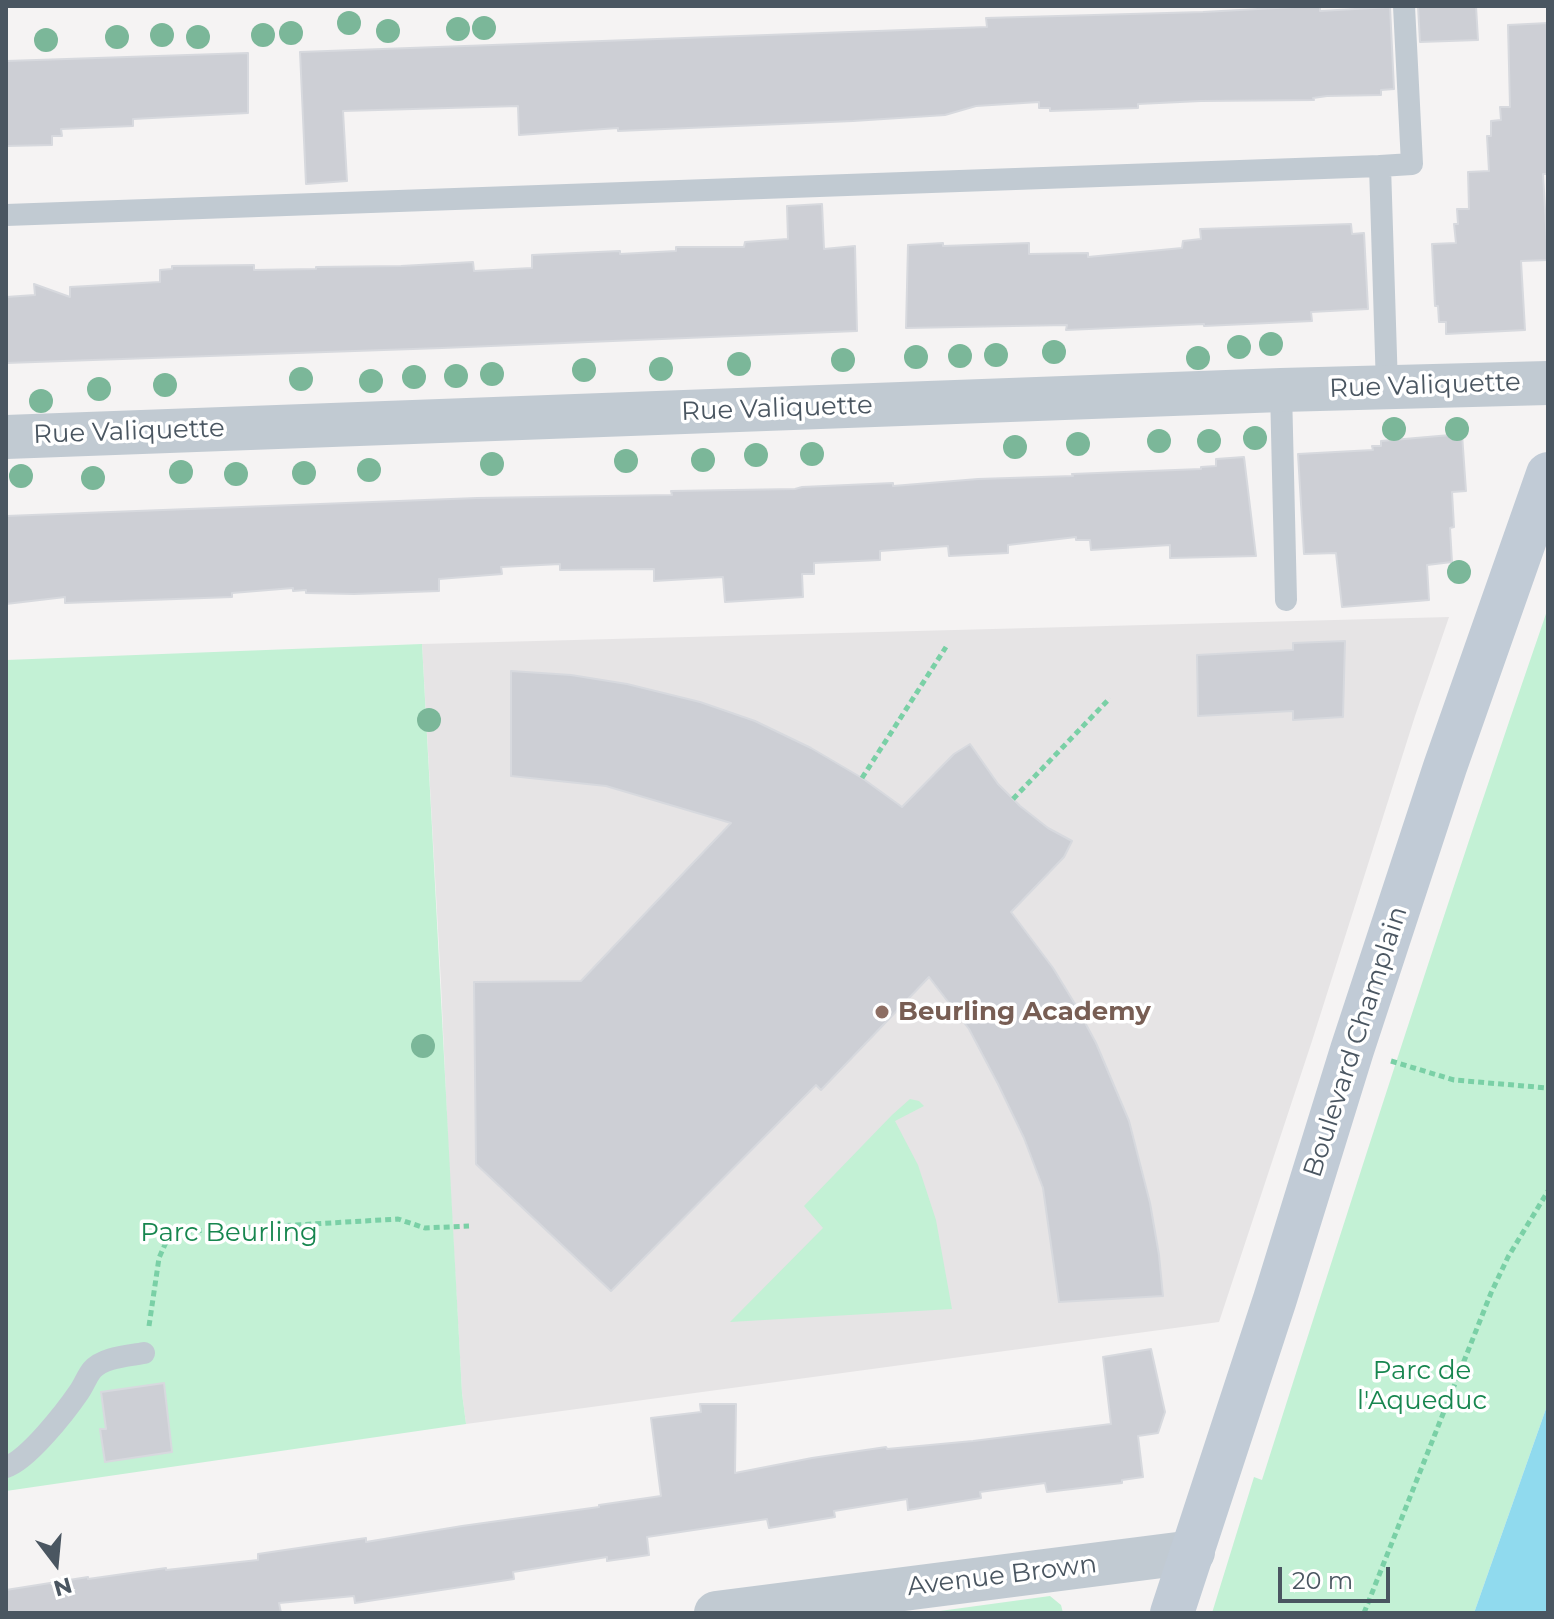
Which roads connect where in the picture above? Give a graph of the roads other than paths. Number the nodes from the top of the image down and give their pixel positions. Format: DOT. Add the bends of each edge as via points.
graph roads {
  1 [pos="1404,6"];
  2 [pos="1380,166"];
  3 [pos="6,215"];
  4 [pos="1548,383"];
  5 [pos="1387,387"];
  6 [pos="1281,390"];
  7 [pos="6,437"];
  8 [pos="1548,474"];
  9 [pos="1286,600"];
  10 [pos="144,1353"];
  11 [pos="6,1467"];
  12 [pos="1193,1552"];
  13 [pos="716,1613"];
  14 [pos="1172,1613"];
  1 -- 2 [label="lane" via="1412,164"];
  2 -- 3 [label="lane"];
  2 -- 5 [label="lane"];
  4 -- 5 [label="street, Rue Valiquette"];
  5 -- 6 [label="street, Rue Valiquette"];
  6 -- 7 [label="street, Rue Valiquette"];
  6 -- 9 [label="lane"];
  8 -- 12 [label="main road, Boulevard Champlain" via="1445,767"];
  10 -- 11 [label="lane" via="93,1369 50,1429"];
  12 -- 13 [label="street, Avenue Brown"];
  12 -- 14 [label="main road, Boulevard Champlain"];
}
